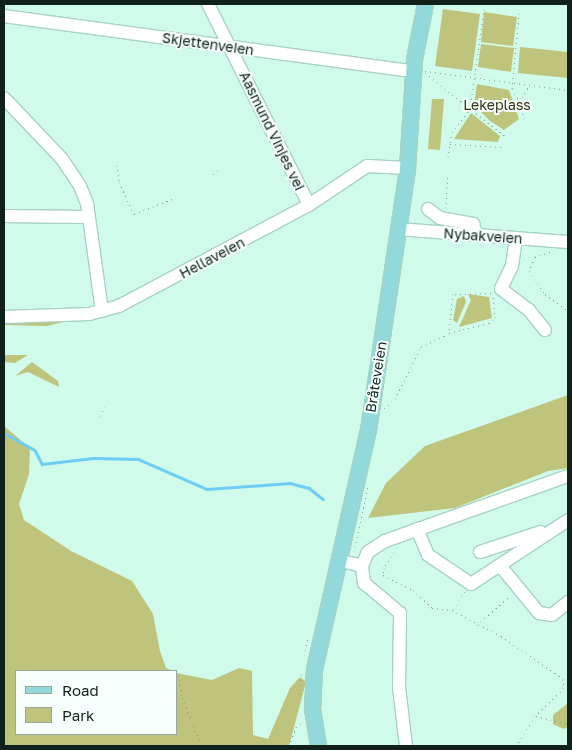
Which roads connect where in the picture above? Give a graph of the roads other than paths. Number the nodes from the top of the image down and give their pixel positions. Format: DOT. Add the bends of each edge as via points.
graph roads {
  1 [pos="208,4"];
  2 [pos="425,4"];
  3 [pos="4,16"];
  4 [pos="231,47"];
  5 [pos="418,71"];
  6 [pos="4,98"];
  7 [pos="407,168"];
  8 [pos="309,205"];
  9 [pos="428,209"];
  10 [pos="4,216"];
  11 [pos="88,217"];
  12 [pos="398,229"];
  13 [pos="476,235"];
  14 [pos="516,238"];
  15 [pos="568,242"];
  16 [pos="102,311"];
  17 [pos="4,316"];
  18 [pos="546,330"];
  19 [pos="568,476"];
  20 [pos="568,520"];
  21 [pos="417,529"];
  22 [pos="544,532"];
  23 [pos="480,552"];
  24 [pos="340,561"];
  25 [pos="362,566"];
  26 [pos="502,568"];
  27 [pos="568,602"];
  28 [pos="318,746"];
  29 [pos="406,746"];
  1 -- 4 [label="street, Aasmund Vinjes vei"];
  2 -- 5 [label="main road, Bråteveien"];
  3 -- 4 [label="street, Skjettenveien"];
  4 -- 5 [label="street, Skjettenveien"];
  4 -- 8 [label="street, Aasmund Vinjes vei"];
  5 -- 7 [label="main road, Bråteveien"];
  6 -- 11 [label="street" via="71,170 87,203"];
  7 -- 8 [label="street, Hellaveien" via="367,166"];
  7 -- 12 [label="main road, Bråteveien"];
  8 -- 16 [label="street, Hellaveien"];
  9 -- 13 [label="street" via="440,218 473,224"];
  10 -- 11 [label="street"];
  11 -- 16 [label="street"];
  12 -- 13 [label="street, Nybakveien"];
  12 -- 24 [label="main road, Bråteveien" via="367,438"];
  13 -- 14 [label="street, Nybakveien"];
  14 -- 15 [label="street, Nybakveien"];
  14 -- 18 [label="street" via="512,266 501,289 528,309"];
  16 -- 17 [label="street, Hellaveien"];
  19 -- 21 [label="street"];
  20 -- 22 [label="street"];
  21 -- 25 [label="street" via="376,545"];
  21 -- 26 [label="street" via="428,555 471,584"];
  22 -- 23 [label="street"];
  22 -- 26 [label="street"];
  24 -- 25 [label="street"];
  24 -- 28 [label="main road, Bråteveien" via="314,669 312,710"];
  25 -- 29 [label="street" via="364,583 400,613 399,686"];
  26 -- 27 [label="street" via="517,590 546,615"];
}
